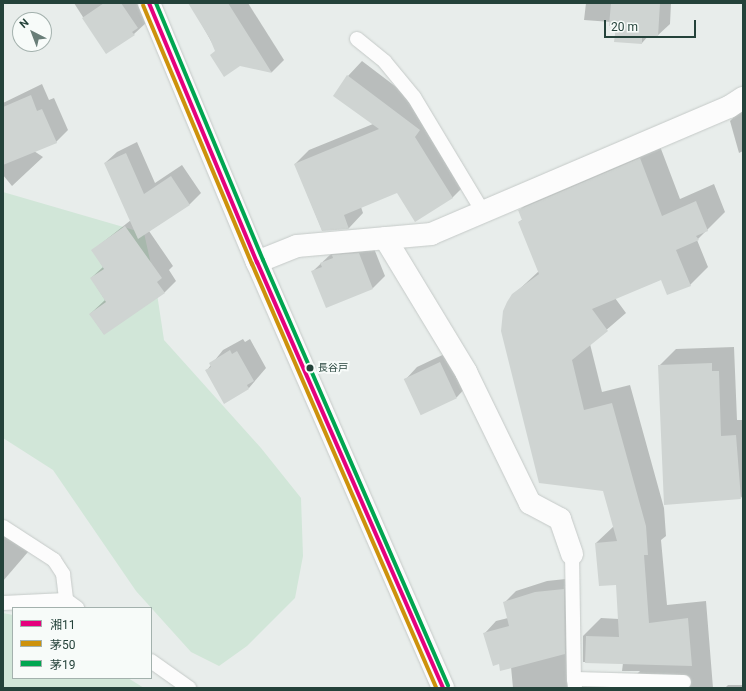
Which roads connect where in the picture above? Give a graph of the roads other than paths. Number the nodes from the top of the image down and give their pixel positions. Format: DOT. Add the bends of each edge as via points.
graph roads {
  1 [pos="149,3"];
  2 [pos="357,39"];
  3 [pos="743,98"];
  4 [pos="483,212"];
  5 [pos="385,238"];
  6 [pos="257,262"];
  7 [pos="3,526"];
  8 [pos="572,554"];
  9 [pos="3,603"];
  10 [pos="71,604"];
  11 [pos="152,662"];
  12 [pos="684,682"];
  13 [pos="575,684"];
  14 [pos="189,688"];
  15 [pos="443,688"];
  1 -- 6 [label="street"];
  2 -- 4 [label="lane" via="385,62 414,97"];
  3 -- 4 [label="street"];
  4 -- 5 [label="street" via="431,234"];
  5 -- 6 [label="street" via="297,246"];
  5 -- 8 [label="street" via="466,372 530,503 560,519"];
  6 -- 15 [label="street"];
  7 -- 10 [label="lane" via="54,560 63,574"];
  8 -- 13 [label="lane"];
  9 -- 10 [label="lane"];
  11 -- 14 [label="lane"];
  12 -- 13 [label="lane"];
}
